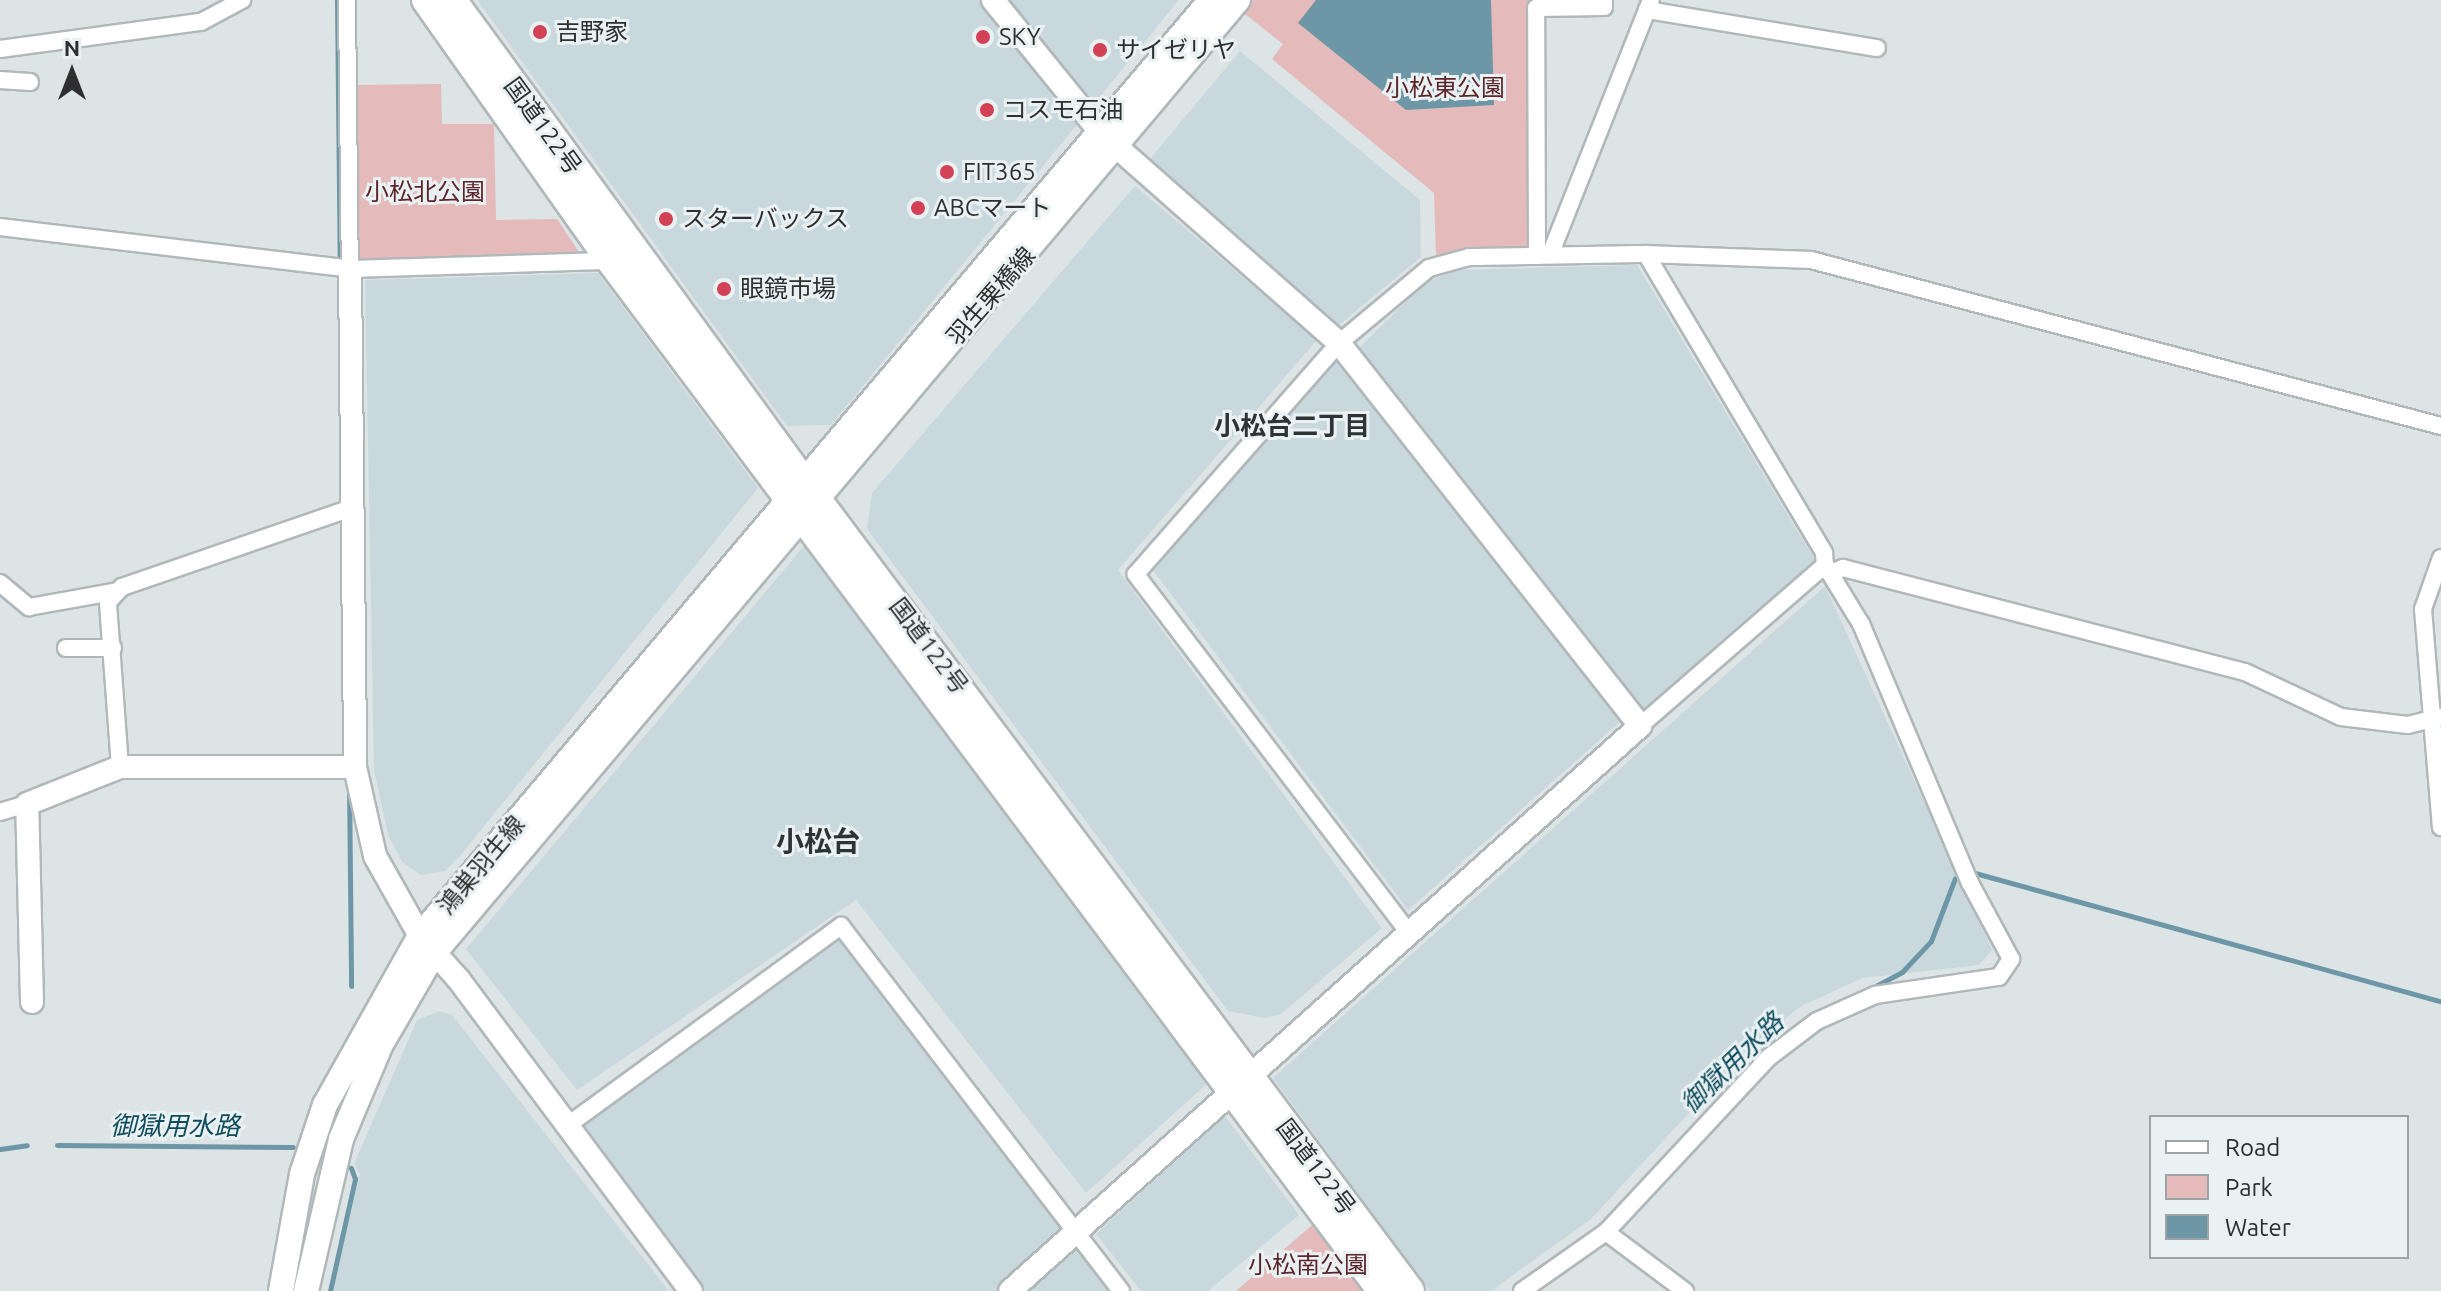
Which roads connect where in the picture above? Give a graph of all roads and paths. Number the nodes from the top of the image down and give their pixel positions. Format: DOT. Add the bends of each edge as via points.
graph roads {
  1 [pos="242,0"];
  2 [pos="347,0"];
  3 [pos="426,0"];
  4 [pos="452,0"];
  5 [pos="993,0"];
  6 [pos="1211,0"];
  7 [pos="1238,0"];
  8 [pos="1604,0"];
  9 [pos="1649,5"];
  10 [pos="1877,48"];
  11 [pos="0,49"];
  12 [pos="0,80"];
  13 [pos="30,82"];
  14 [pos="1109,140"];
  15 [pos="0,227"];
  16 [pos="1646,254"];
  17 [pos="1543,256"];
  18 [pos="611,261"];
  19 [pos="350,269"];
  20 [pos="1339,343"];
  21 [pos="2441,426"];
  22 [pos="804,499"];
  23 [pos="354,507"];
  24 [pos="2441,558"];
  25 [pos="1829,569"];
  26 [pos="0,583"];
  27 [pos="118,591"];
  28 [pos="66,648"];
  29 [pos="113,648"];
  30 [pos="2436,719"];
  31 [pos="1640,726"];
  32 [pos="120,767"];
  33 [pos="355,767"];
  34 [pos="27,804"];
  35 [pos="0,812"];
  36 [pos="2441,827"];
  37 [pos="1409,933"];
  38 [pos="427,945"];
  39 [pos="32,1002"];
  40 [pos="1239,1083"];
  41 [pos="568,1125"];
  42 [pos="1076,1232"];
  43 [pos="1606,1232"];
  44 [pos="281,1291"];
  45 [pos="306,1291"];
  46 [pos="691,1291"];
  47 [pos="1010,1291"];
  48 [pos="1121,1291"];
  49 [pos="1382,1291"];
  50 [pos="1410,1291"];
  51 [pos="1522,1291"];
  52 [pos="1685,1291"];
  1 -- 11 [label="street" via="201,22"];
  2 -- 19 [label="street"];
  3 -- 18 [label="highway, 国道122号"];
  4 -- 22 [label="highway, 国道122号"];
  5 -- 14 [label="street"];
  6 -- 14 [label="main road, 羽生栗橋線"];
  7 -- 14 [label="main road, 羽生栗橋線"];
  8 -- 17 [label="street" via="1604,7 1536,8"];
  9 -- 10 [label="street"];
  9 -- 17 [label="street"];
  12 -- 13 [label="street"];
  14 -- 20 [label="street"];
  14 -- 22 [label="main road, 羽生栗橋線"];
  15 -- 19 [label="street"];
  16 -- 17 [label="street"];
  16 -- 21 [label="street" via="1811,260"];
  16 -- 25 [label="street"];
  17 -- 20 [label="street" via="1469,257 1429,268"];
  18 -- 19 [label="street"];
  18 -- 22 [label="highway, 国道122号"];
  19 -- 23 [label="street"];
  20 -- 31 [label="street"];
  20 -- 37 [label="street" via="1136,574"];
  22 -- 38 [label="main road, 鴻巣羽生線"];
  22 -- 40 [label="highway, 国道122号"];
  23 -- 27 [label="street"];
  23 -- 33 [label="street"];
  24 -- 30 [label="street" via="2423,609"];
  25 -- 30 [label="street" via="1843,568 2245,672 2341,717 2408,725"];
  25 -- 31 [label="street"];
  25 -- 43 [label="street" via="1861,624 1970,883 2011,959 1999,977 1875,995 1817,1021 1768,1058"];
  26 -- 27 [label="street" via="29,607"];
  27 -- 29 [label="street" via="108,602"];
  28 -- 29 [label="street"];
  29 -- 32 [label="street"];
  30 -- 36 [label="street"];
  31 -- 37 [label="street"];
  32 -- 33 [label="street"];
  32 -- 34 [label="street"];
  33 -- 38 [label="street" via="375,856"];
  34 -- 35 [label="street"];
  34 -- 39 [label="street"];
  37 -- 40 [label="street"];
  38 -- 41 [label="street"];
  38 -- 44 [label="main road, 鴻巣羽生線" via="325,1105 302,1174"];
  38 -- 45 [label="main road, 鴻巣羽生線" via="341,1139"];
  40 -- 42 [label="street"];
  40 -- 49 [label="highway, 国道122号"];
  40 -- 50 [label="highway, 国道122号"];
  41 -- 42 [label="street" via="841,926"];
  41 -- 46 [label="street"];
  42 -- 47 [label="street"];
  42 -- 48 [label="street"];
  43 -- 51 [label="street"];
  43 -- 52 [label="street"];
}
